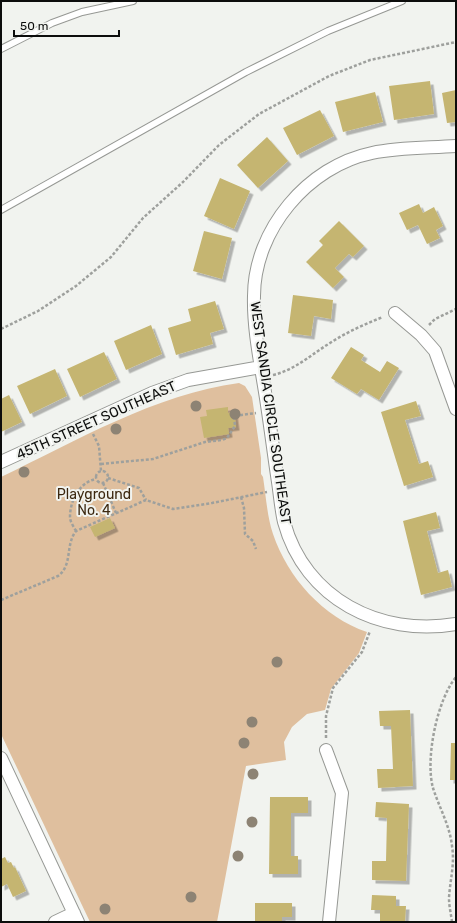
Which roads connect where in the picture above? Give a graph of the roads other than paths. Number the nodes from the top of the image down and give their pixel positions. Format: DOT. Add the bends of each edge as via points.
graph roads {
  1 [pos="133,1"];
  2 [pos="402,1"];
  3 [pos="1,49"];
  4 [pos="456,146"];
  5 [pos="1,210"];
  6 [pos="394,313"];
  7 [pos="262,372"];
  8 [pos="456,409"];
  9 [pos="1,462"];
  10 [pos="456,624"];
  11 [pos="326,750"];
  12 [pos="1,758"];
  13 [pos="76,918"];
  14 [pos="55,922"];
  15 [pos="329,922"];
  1 -- 3 [label="lane" via="82,12 52,23"];
  2 -- 5 [label="lane" via="328,31 246,72"];
  4 -- 7 [label="street, WEST SANDIA CIRCLE SOUTHEAST" via="372,153 349,160 321,176 288,205 264,249 255,288 255,314"];
  6 -- 8 [label="street" via="421,335 435,351"];
  7 -- 9 [label="street, 45TH STREET SOUTHEAST" via="188,380 152,393"];
  7 -- 10 [label="street, WEST SANDIA CIRCLE SOUTHEAST" via="284,521 301,561 313,578 347,606 377,620 405,627"];
  11 -- 15 [label="street" via="342,793"];
  12 -- 13 [label="street"];
  13 -- 14 [label="street"];
}
